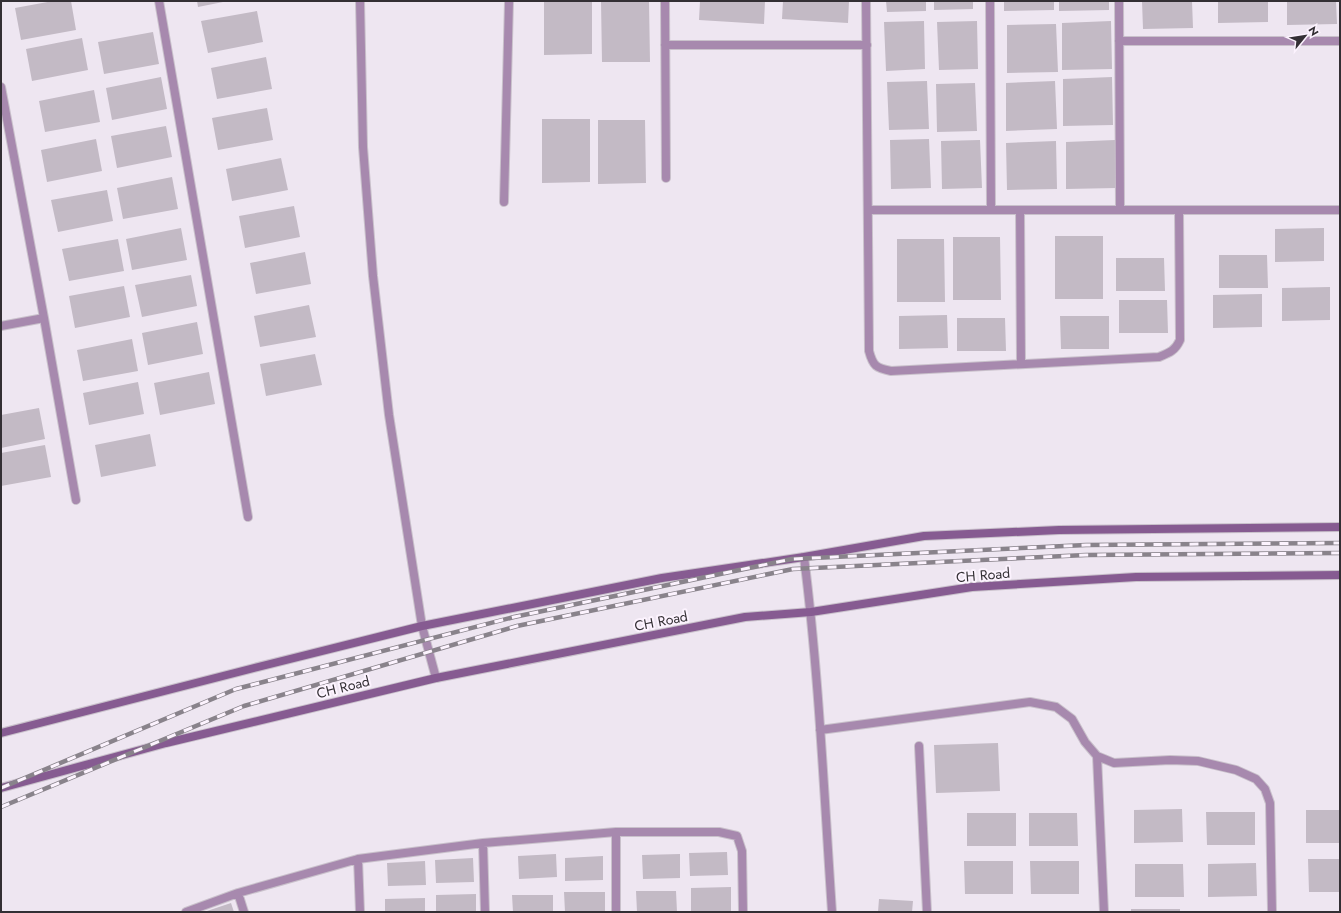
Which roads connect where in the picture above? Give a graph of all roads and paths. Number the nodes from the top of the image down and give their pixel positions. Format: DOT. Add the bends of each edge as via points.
graph roads {
  1 [pos="159,1"];
  2 [pos="360,1"];
  3 [pos="509,1"];
  4 [pos="665,1"];
  5 [pos="866,1"];
  6 [pos="990,1"];
  7 [pos="1119,1"];
  8 [pos="1119,42"];
  9 [pos="1340,42"];
  10 [pos="665,45"];
  11 [pos="866,45"];
  12 [pos="1,87"];
  13 [pos="3,106"];
  14 [pos="666,178"];
  15 [pos="504,202"];
  16 [pos="868,210"];
  17 [pos="991,210"];
  18 [pos="1020,210"];
  19 [pos="1120,210"];
  20 [pos="1179,210"];
  21 [pos="1340,210"];
  22 [pos="44,318"];
  23 [pos="1,326"];
  24 [pos="1021,364"];
  25 [pos="76,500"];
  26 [pos="248,517"];
  27 [pos="1340,527"];
  28 [pos="804,557"];
  29 [pos="1340,575"];
  30 [pos="811,612"];
  31 [pos="422,626"];
  32 [pos="436,678"];
  33 [pos="820,730"];
  34 [pos="1,733"];
  35 [pos="919,746"];
  36 [pos="1097,756"];
  37 [pos="1,788"];
  38 [pos="616,832"];
  39 [pos="483,843"];
  40 [pos="358,859"];
  41 [pos="238,893"];
  42 [pos="186,912"];
  43 [pos="244,912"];
  44 [pos="360,912"];
  45 [pos="485,912"];
  46 [pos="616,912"];
  47 [pos="743,912"];
  48 [pos="832,912"];
  49 [pos="927,912"];
  50 [pos="1104,912"];
  51 [pos="1272,912"];
  1 -- 26 [label="street"];
  2 -- 31 [label="street" via="363,147 373,276 389,415"];
  3 -- 15 [label="street"];
  4 -- 10 [label="street"];
  5 -- 11 [label="street"];
  6 -- 17 [label="street"];
  7 -- 8 [label="street"];
  8 -- 9 [label="street"];
  8 -- 19 [label="street"];
  10 -- 11 [label="street"];
  10 -- 14 [label="street"];
  11 -- 16 [label="street"];
  12 -- 13 [label="street"];
  13 -- 22 [label="street"];
  16 -- 17 [label="street"];
  16 -- 24 [label="street" via="869,351 872,363 880,369 891,371"];
  17 -- 18 [label="street"];
  18 -- 19 [label="street"];
  18 -- 24 [label="street"];
  19 -- 20 [label="street"];
  20 -- 21 [label="street"];
  20 -- 24 [label="street" via="1180,340 1176,348 1159,357"];
  22 -- 23 [label="street"];
  22 -- 25 [label="street"];
  27 -- 28 [label="street" via="1059,530 924,536"];
  28 -- 30 [label="street"];
  28 -- 31 [label="street" via="662,578"];
  29 -- 30 [label="street, CH Road" via="1136,577 972,587"];
  30 -- 32 [label="street, CH Road" via="745,618"];
  30 -- 33 [label="street"];
  31 -- 32 [label="street"];
  31 -- 34 [label="street"];
  32 -- 37 [label="street, CH Road" via="166,744"];
  33 -- 36 [label="street" via="1030,702 1056,707 1072,719 1085,742"];
  33 -- 48 [label="street"];
  35 -- 49 [label="street"];
  36 -- 50 [label="street"];
  36 -- 51 [label="street" via="1114,763 1198,761 1236,770 1256,779 1265,789 1270,803"];
  38 -- 39 [label="street"];
  38 -- 46 [label="street"];
  38 -- 47 [label="street" via="719,832 736,836 742,851"];
  39 -- 40 [label="street"];
  39 -- 45 [label="street"];
  40 -- 41 [label="street"];
  40 -- 44 [label="street"];
  41 -- 42 [label="street"];
  41 -- 43 [label="street"];
}
